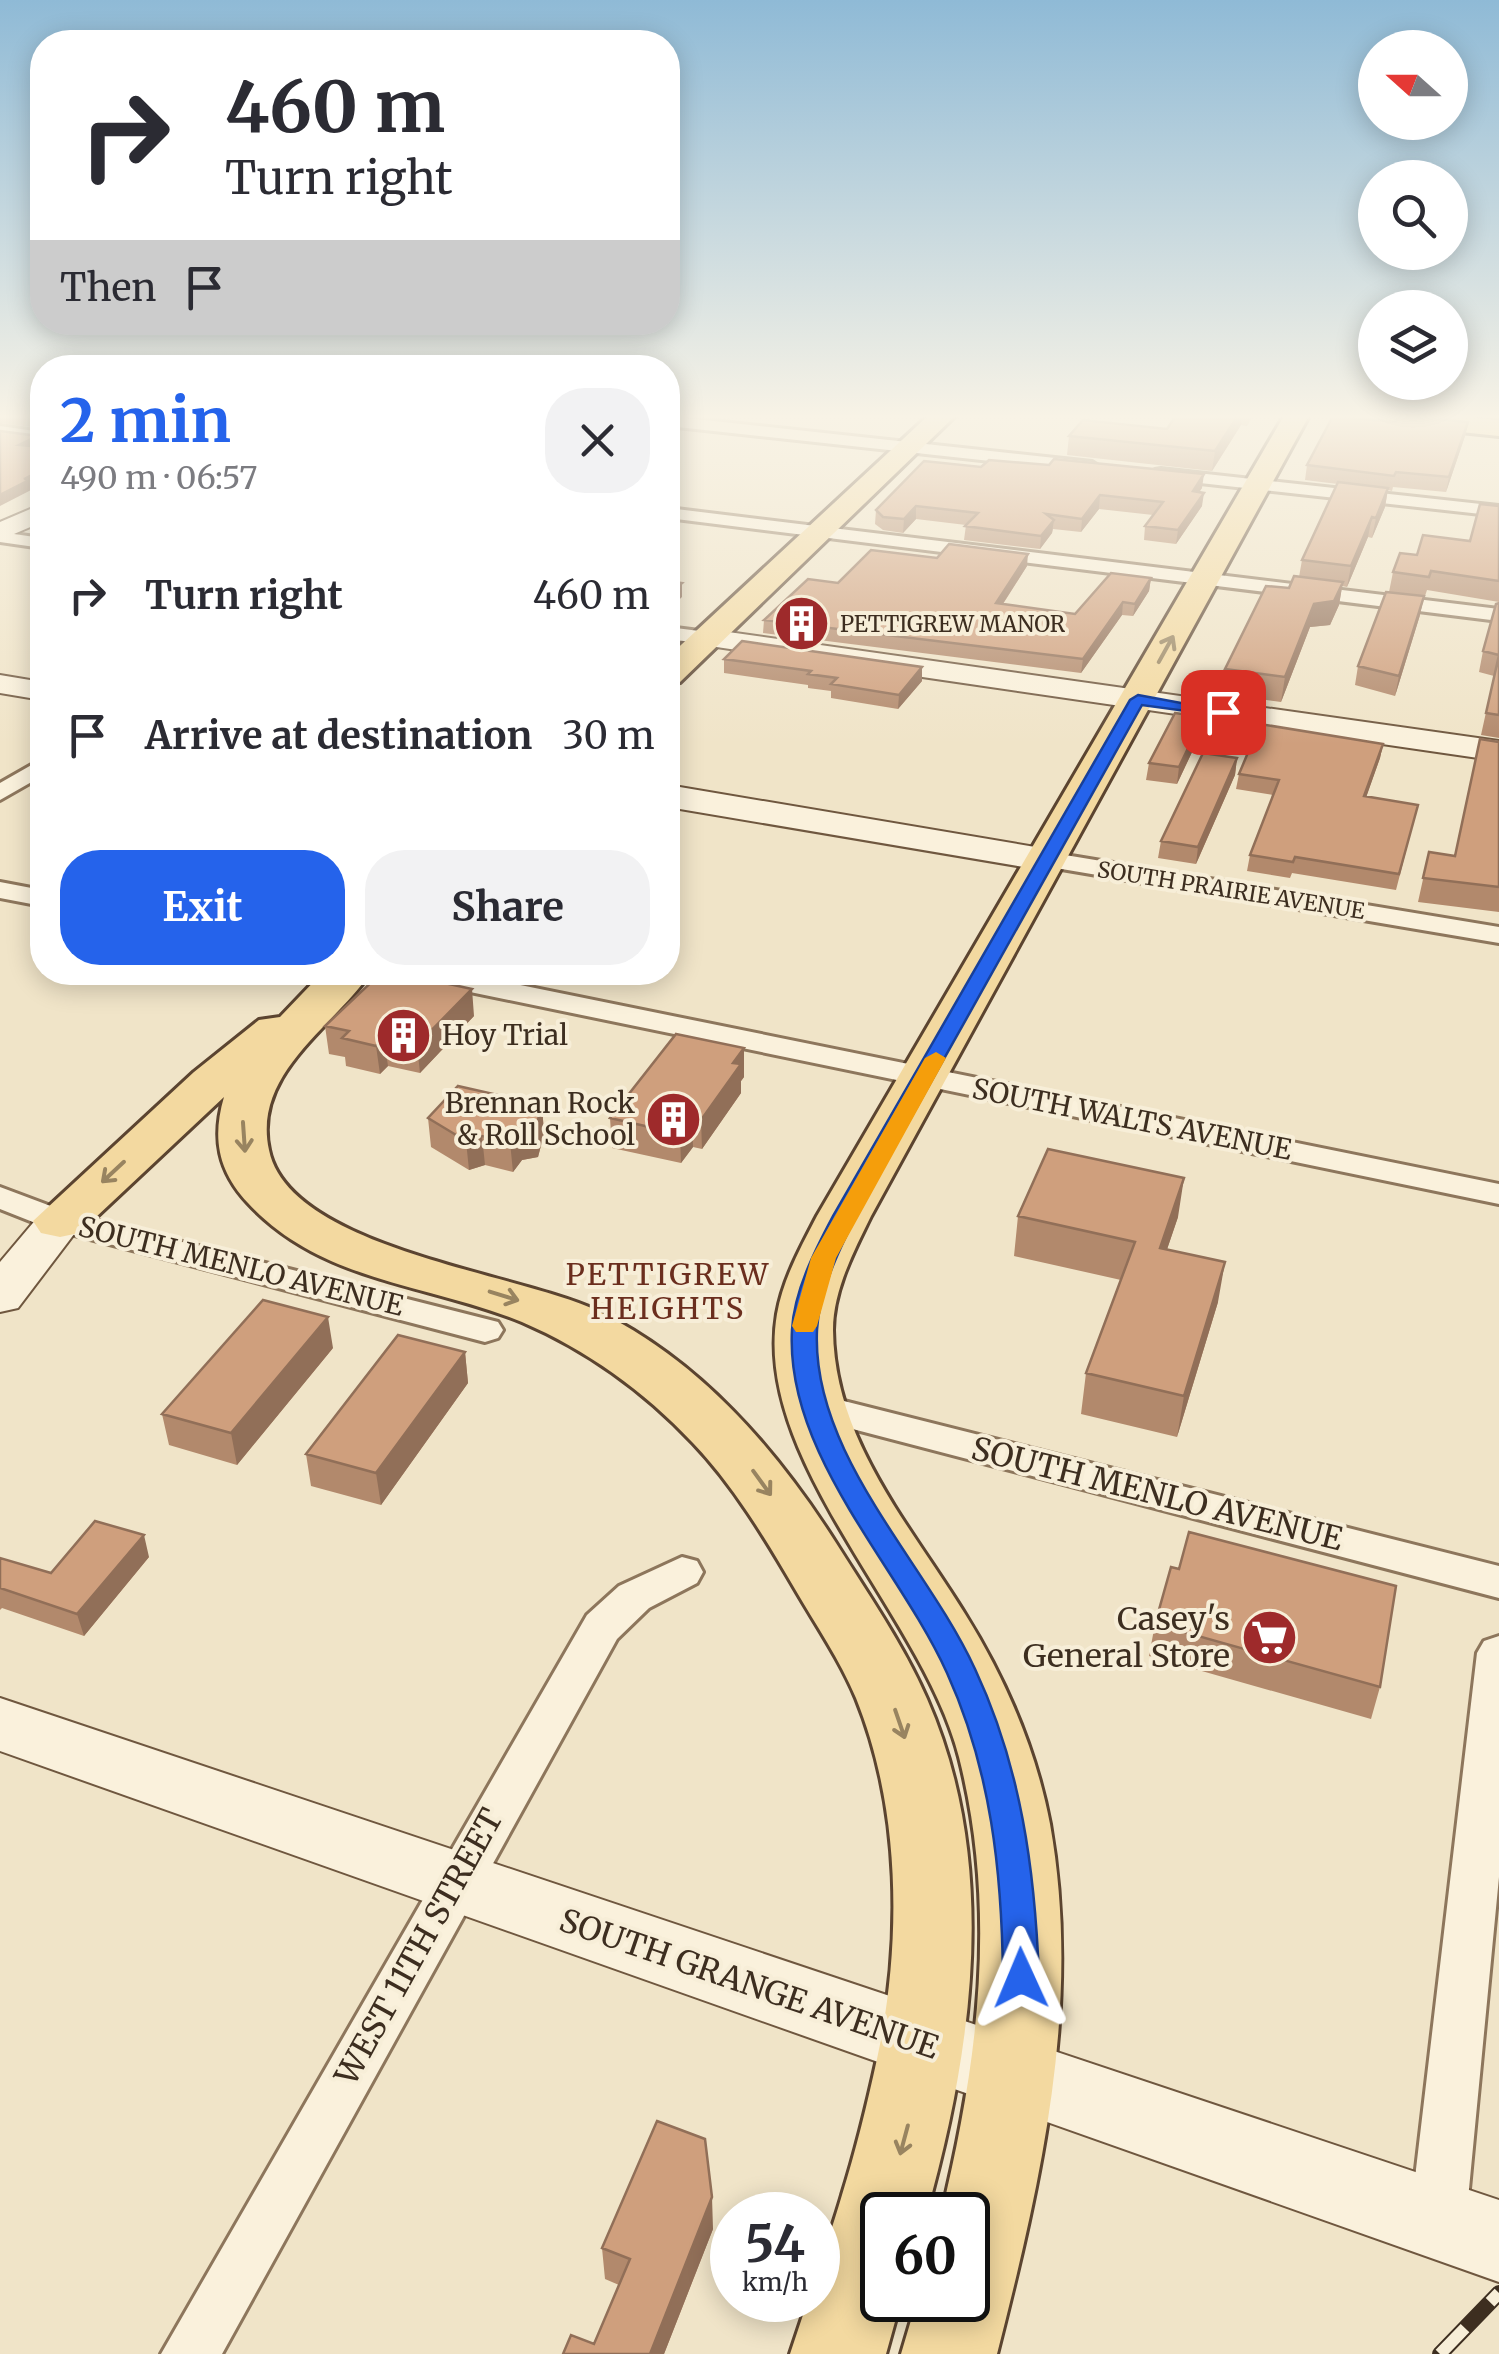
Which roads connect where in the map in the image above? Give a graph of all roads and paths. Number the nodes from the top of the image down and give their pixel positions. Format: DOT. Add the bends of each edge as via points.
graph roads {
  1 [pos="755,524"];
  2 [pos="829,524"];
  3 [pos="1237,524"];
  4 [pos="820,532"];
  5 [pos="0,535"];
  6 [pos="30,541"];
  7 [pos="1205,579"];
  8 [pos="1499,615"];
  9 [pos="680,634"];
  10 [pos="707,638"];
  11 [pos="680,663"];
  12 [pos="0,684"];
  13 [pos="30,690"];
  14 [pos="1138,700"];
  15 [pos="1499,751"];
  16 [pos="30,774"];
  17 [pos="0,793"];
  18 [pos="680,798"];
  19 [pos="1047,860"];
  20 [pos="0,890"];
  21 [pos="30,896"];
  22 [pos="1499,935"];
  23 [pos="332,985"];
  24 [pos="336,985"];
  25 [pos="476,985"];
  26 [pos="925,1077"];
  27 [pos="1499,1194"];
  28 [pos="0,1197"];
  29 [pos="60,1221"];
  30 [pos="0,1296"];
  31 [pos="484,1330"];
  32 [pos="816,1407"];
  33 [pos="682,1572"];
  34 [pos="1499,1582"];
  35 [pos="1499,1653"];
  36 [pos="0,1724"];
  37 [pos="456,1882"];
  38 [pos="926,2045"];
  39 [pos="1015,2075"];
  40 [pos="990,2198"];
  41 [pos="1468,2230"];
  42 [pos="958,2322"];
  43 [pos="190,2354"];
  44 [pos="838,2354"];
  45 [pos="949,2354"];
  1 -- 4 [label="street"];
  2 -- 4 [label="main road"];
  3 -- 7 [label="main road"];
  4 -- 7 [label="street"];
  4 -- 10 [label="main road"];
  5 -- 6 [label="street"];
  7 -- 8 [label="street"];
  14 -- 7 [label="main road, one-way"];
  9 -- 10 [label="street"];
  10 -- 11 [label="main road"];
  10 -- 14 [label="street"];
  12 -- 13 [label="street"];
  14 -- 15 [label="street"];
  14 -- 19 [label="main road"];
  16 -- 17 [label="street"];
  18 -- 19 [label="street, SOUTH PRAIRIE AVENUE"];
  19 -- 22 [label="street, SOUTH PRAIRIE AVENUE"];
  19 -- 26 [label="main road"];
  20 -- 21 [label="street"];
  23 -- 29 [label="main road, one-way" via="211,1082"];
  24 -- 38 [label="main road, one-way" via="292,1032 250,1094 241,1140 255,1180 327,1240 522,1302 630,1354 704,1414 764,1484 874,1665 916,1777 932,1907"];
  25 -- 26 [label="street, SOUTH WALTS AVENUE"];
  26 -- 27 [label="street, SOUTH WALTS AVENUE"];
  26 -- 32 [label="main road" via="844,1216 810,1296 804,1328"];
  28 -- 29 [label="street, SOUTH MENLO AVENUE"];
  29 -- 30 [label="street"];
  29 -- 31 [label="street, SOUTH MENLO AVENUE"];
  32 -- 34 [label="street, SOUTH MENLO AVENUE"];
  32 -- 39 [label="main road" via="830,1450 960,1668 995,1754 1019,1886"];
  33 -- 37 [label="street, WEST 11TH STREET" via="634,1597 602,1627"];
  35 -- 41 [label="street"];
  36 -- 37 [label="street, SOUTH GRANGE AVENUE"];
  37 -- 38 [label="street, SOUTH GRANGE AVENUE"];
  37 -- 43 [label="street, WEST 11TH STREET"];
  38 -- 39 [label="street, SOUTH GRANGE AVENUE"];
  38 -- 44 [label="main road, one-way" via="906,2136"];
  39 -- 40 [label="main road"];
  39 -- 41 [label="street, SOUTH GRANGE AVENUE"];
  42 -- 45 [label="main road"];
}
